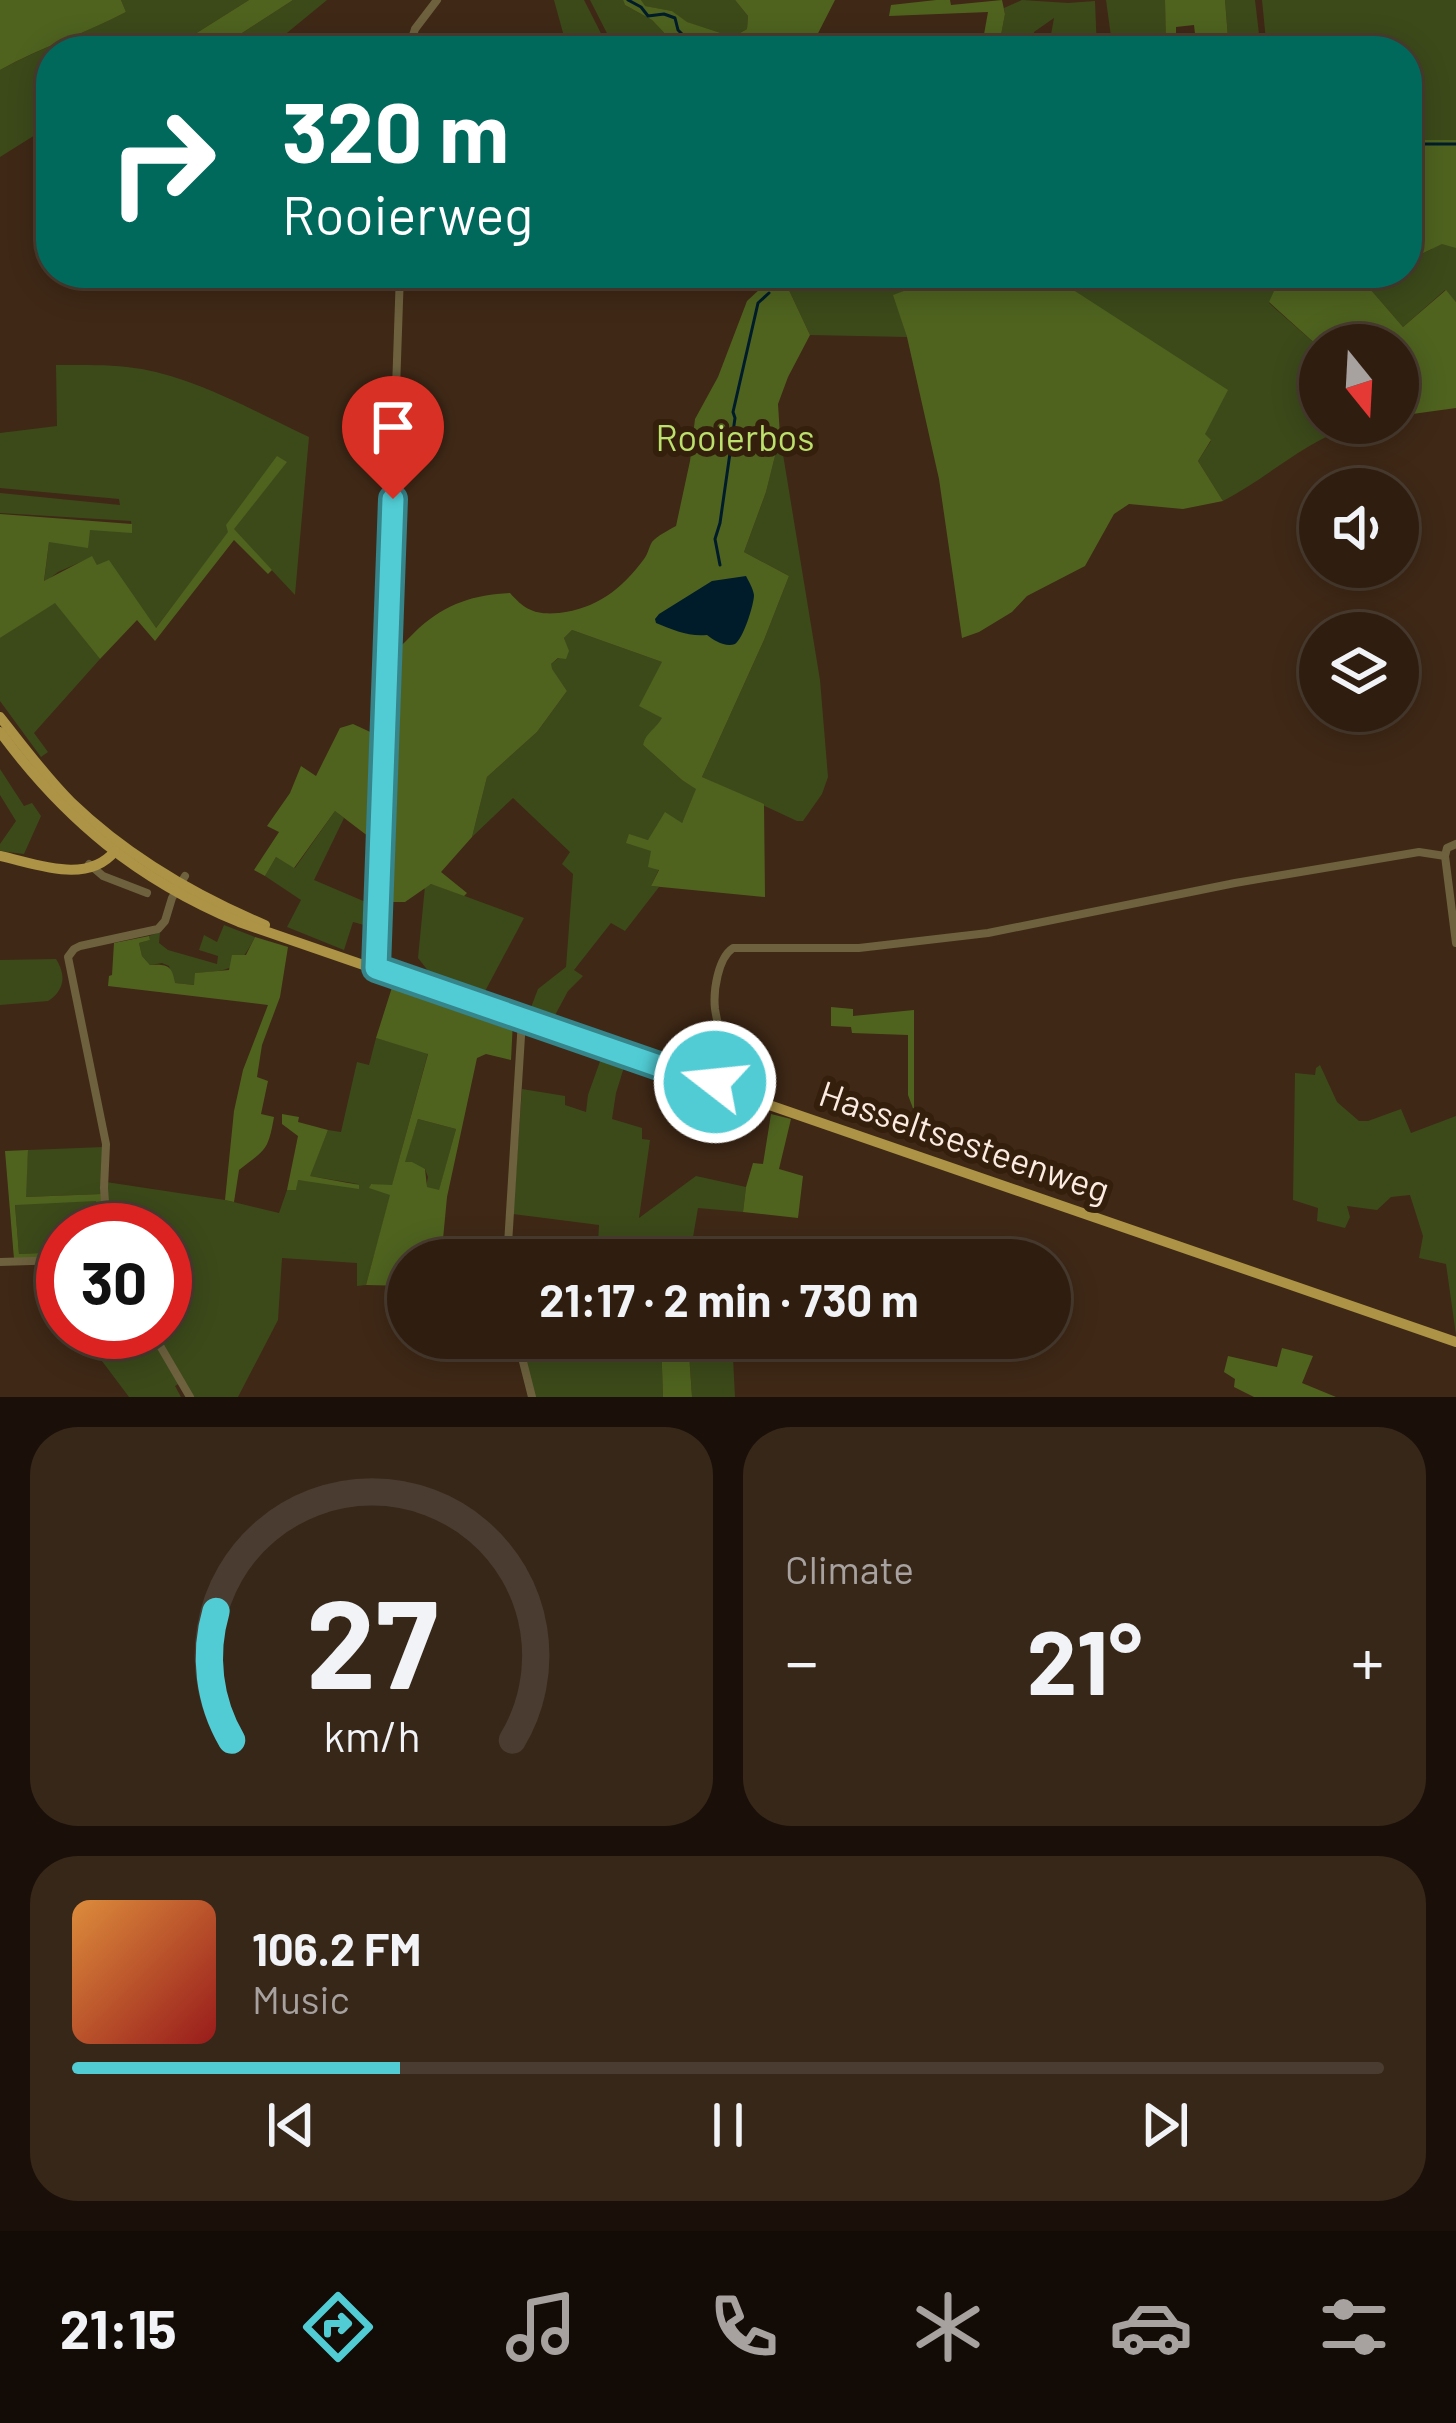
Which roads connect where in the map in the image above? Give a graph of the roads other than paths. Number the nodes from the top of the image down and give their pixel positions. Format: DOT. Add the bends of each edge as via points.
graph roads {
  1 [pos="437,0"];
  2 [pos="412,36"];
  3 [pos="399,288"];
  4 [pos="0,717"];
  5 [pos="0,732"];
  6 [pos="1456,844"];
  7 [pos="112,846"];
  8 [pos="0,856"];
  9 [pos="1445,856"];
  10 [pos="90,865"];
  11 [pos="181,884"];
  12 [pos="147,893"];
  13 [pos="1456,944"];
  14 [pos="376,968"];
  15 [pos="523,1019"];
  16 [pos="715,1085"];
  17 [pos="106,1203"];
  18 [pos="507,1239"];
  19 [pos="36,1260"];
  20 [pos="0,1262"];
  21 [pos="1456,1342"];
  22 [pos="168,1359"];
  23 [pos="523,1359"];
  24 [pos="190,1397"];
  25 [pos="532,1397"];
  1 -- 2 [label="street"];
  3 -- 14 [label="street"];
  4 -- 7 [label="main road, Hasseltsesteenweg"];
  5 -- 7 [label="main road, Hasseltsesteenweg" via="44,788"];
  6 -- 9 [label="street"];
  7 -- 10 [label="main road"];
  7 -- 11 [label="main road, Hasseltsesteenweg"];
  8 -- 10 [label="main road" via="75,870"];
  9 -- 13 [label="street"];
  9 -- 16 [label="street" via="1419,852 965,936 733,947 717,989 722,1041"];
  10 -- 12 [label="street"];
  11 -- 14 [label="main road, Hasseltsesteenweg" via="239,922"];
  11 -- 17 [label="street" via="158,928 80,946 68,957 104,1127"];
  14 -- 15 [label="main road, Hasseltsesteenweg"];
  15 -- 16 [label="main road, Hasseltsesteenweg"];
  15 -- 18 [label="street"];
  16 -- 21 [label="main road, Hasseltsesteenweg"];
  19 -- 20 [label="street"];
  22 -- 24 [label="street"];
  23 -- 25 [label="street"];
}
